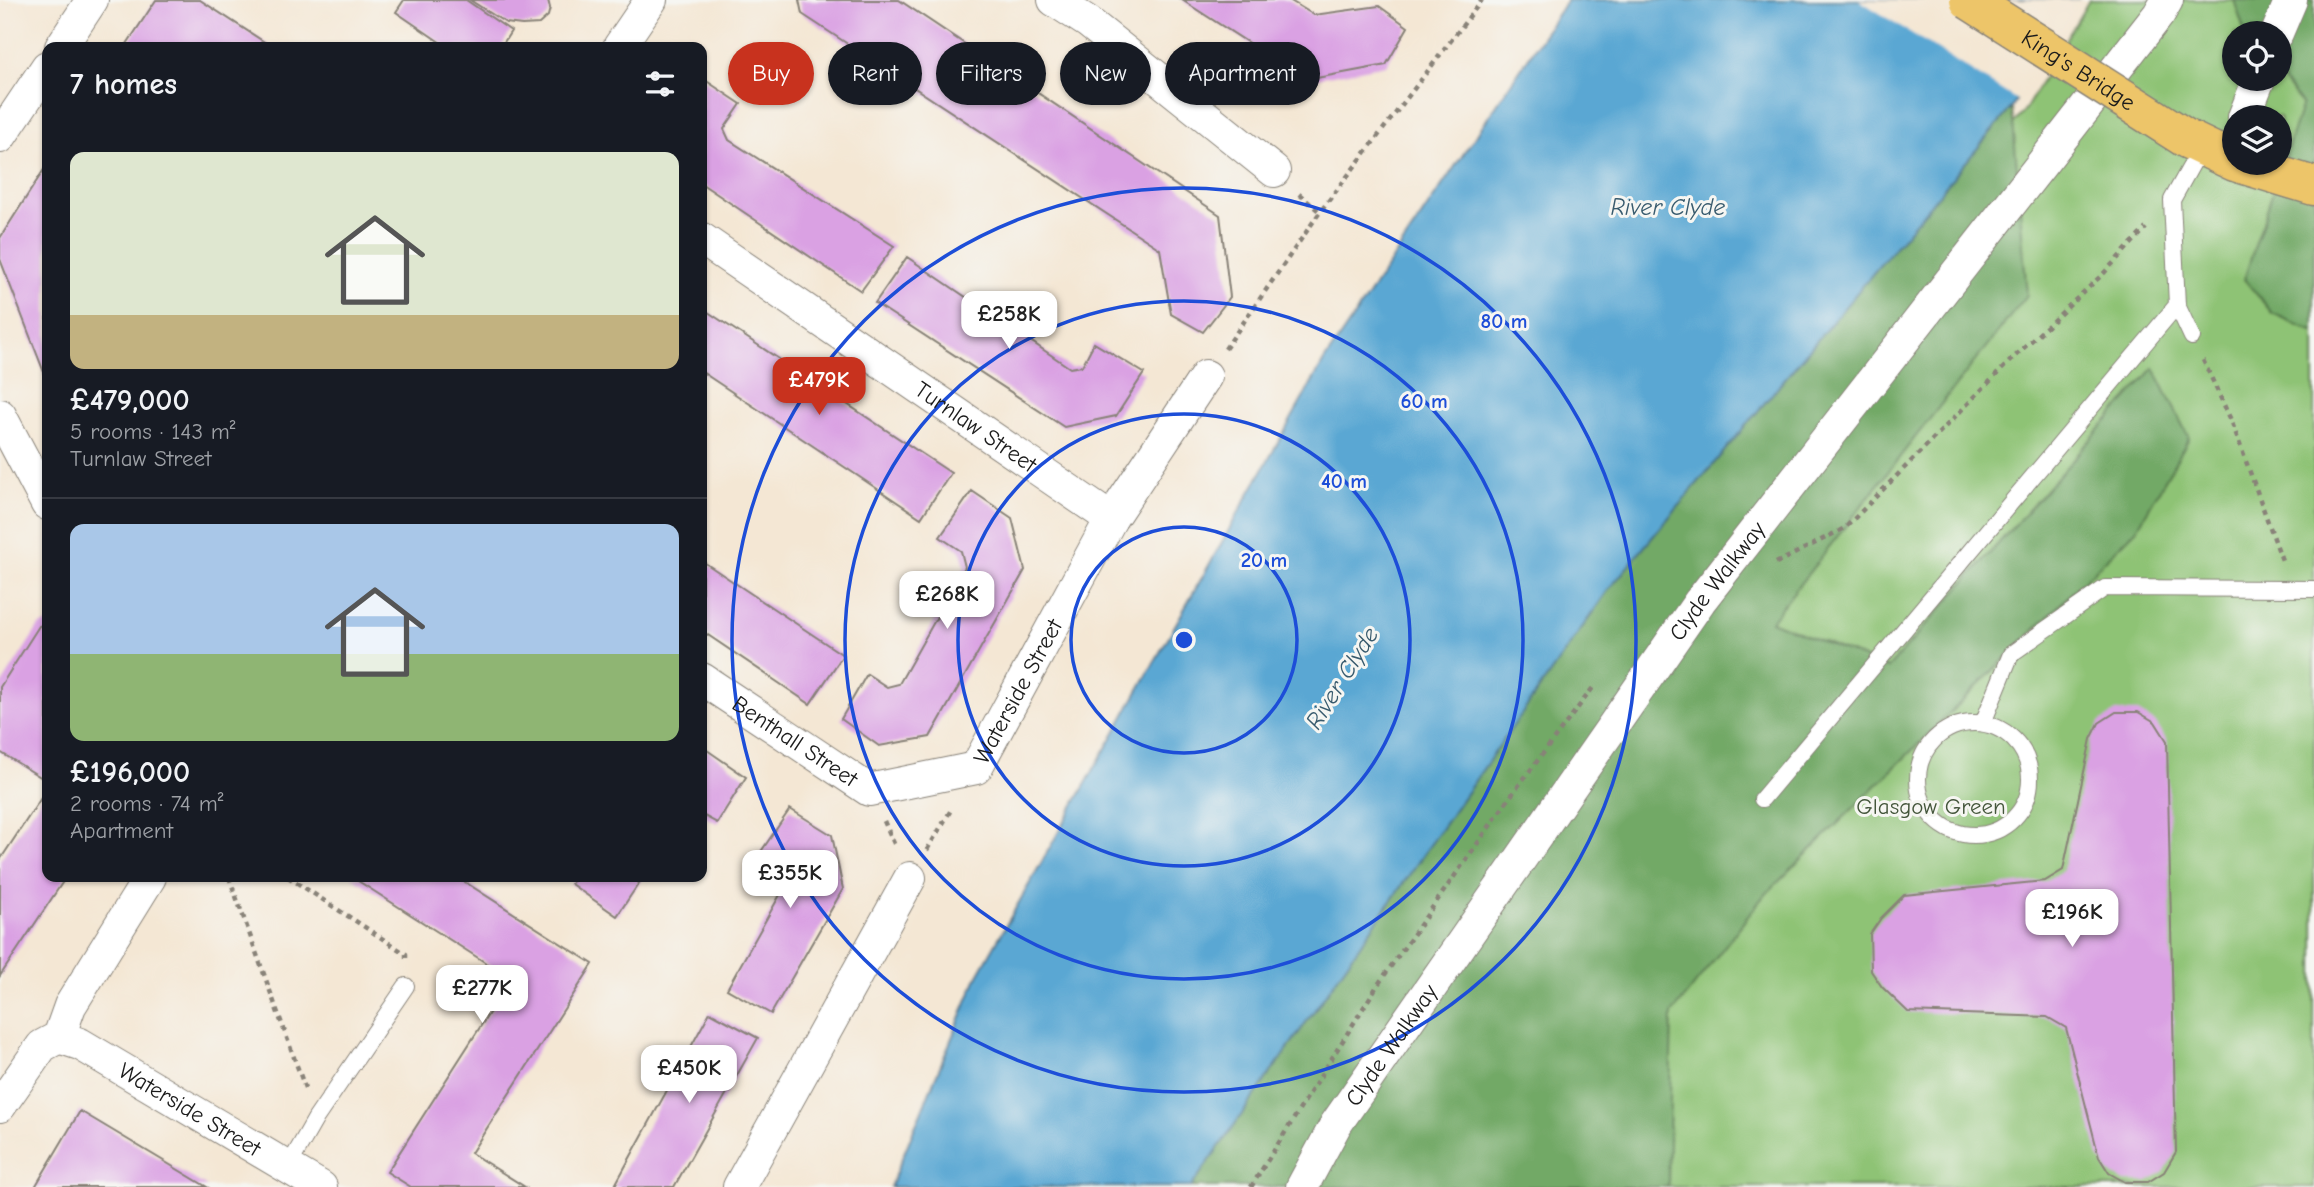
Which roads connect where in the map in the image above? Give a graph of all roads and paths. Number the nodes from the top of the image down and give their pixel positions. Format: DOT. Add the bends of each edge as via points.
graph roads {
  1 [pos="92,0"];
  2 [pos="651,0"];
  3 [pos="1054,0"];
  4 [pos="1482,0"];
  5 [pos="1969,0"];
  6 [pos="2167,0"];
  7 [pos="2291,0"];
  8 [pos="1096,11"];
  9 [pos="2282,21"];
  10 [pos="64,42"];
  11 [pos="622,42"];
  12 [pos="42,74"];
  13 [pos="0,137"];
  14 [pos="2220,152"];
  15 [pos="1275,172"];
  16 [pos="2314,186"];
  17 [pos="2172,200"];
  18 [pos="707,242"];
  19 [pos="2177,305"];
  20 [pos="2192,337"];
  21 [pos="1206,376"];
  22 [pos="0,415"];
  23 [pos="42,495"];
  24 [pos="1111,519"];
  25 [pos="1772,565"];
  26 [pos="2292,589"];
  27 [pos="2314,589"];
  28 [pos="707,682"];
  29 [pos="1983,723"];
  30 [pos="976,768"];
  31 [pos="869,790"];
  32 [pos="1762,799"];
  33 [pos="910,878"];
  34 [pos="147,882"];
  35 [pos="231,882"];
  36 [pos="296,882"];
  37 [pos="406,986"];
  38 [pos="59,1037"];
  39 [pos="0,1106"];
  40 [pos="316,1118"];
  41 [pos="288,1167"];
  42 [pos="321,1187"];
  43 [pos="739,1187"];
  44 [pos="1302,1187"];
  1 -- 10 [label="street"];
  2 -- 11 [label="street"];
  3 -- 8 [label="street"];
  4 -- 21 [label="path" via="1320,212"];
  5 -- 14 [label="main road, King's Bridge, bridge"];
  6 -- 44 [label="street, Clyde Walkway" via="1700,601 1336,1125"];
  7 -- 9 [label="street"];
  8 -- 15 [label="street"];
  12 -- 13 [label="street"];
  14 -- 16 [label="main road, King's Bridge"];
  14 -- 17 [label="lane"];
  17 -- 19 [label="lane"];
  17 -- 25 [label="path" via="1845,528"];
  18 -- 24 [label="street, Turnlaw Street"];
  19 -- 20 [label="lane"];
  19 -- 32 [label="lane"];
  20 -- 26 [label="path" via="2231,420"];
  21 -- 24 [label="street, Waterside Street"];
  22 -- 23 [label="street"];
  24 -- 30 [label="street, Waterside Street"];
  26 -- 27 [label="lane"];
  26 -- 29 [label="lane" via="2105,588 2011,654"];
  28 -- 31 [label="street, Benthall Street"];
  29 -- 29 [label="lane" via="2000,729 2025,755 2029,790 2012,821 1996,831 1960,834 1928,813 1917,777 1921,758 1945,730"];
  30 -- 31 [label="street, Benthall Street"];
  30 -- 33 [label="path, Waterside Street"];
  31 -- 33 [label="path"];
  33 -- 43 [label="street"];
  34 -- 38 [label="street" via="70,1006"];
  35 -- 40 [label="path"];
  36 -- 37 [label="path" via="406,954"];
  37 -- 40 [label="lane"];
  38 -- 39 [label="street" via="43,1046"];
  38 -- 41 [label="street, Waterside Street" via="80,1044"];
  40 -- 41 [label="lane"];
  41 -- 42 [label="street, Waterside Street"];
}
